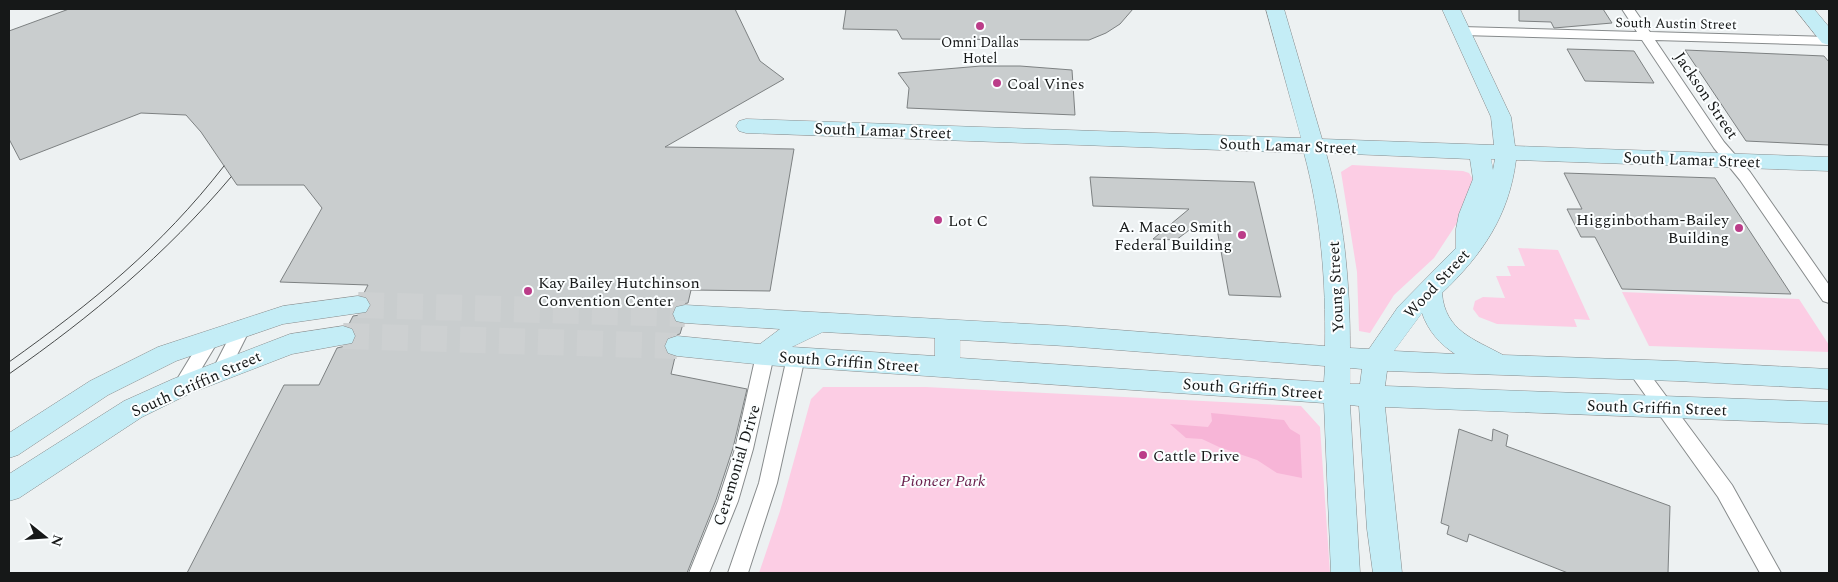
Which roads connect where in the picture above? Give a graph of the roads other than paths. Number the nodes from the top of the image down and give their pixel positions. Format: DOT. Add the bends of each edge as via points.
graph roads {
  1 [pos="1275,9"];
  2 [pos="1451,9"];
  3 [pos="1628,9"];
  4 [pos="1804,9"];
  5 [pos="1462,31"];
  6 [pos="1647,37"];
  7 [pos="1829,40"];
  8 [pos="746,126"];
  9 [pos="1314,146"];
  10 [pos="1478,151"];
  11 [pos="1506,152"];
  12 [pos="1732,160"];
  13 [pos="1829,164"];
  14 [pos="1468,251"];
  15 [pos="1430,289"];
  16 [pos="1829,297"];
  17 [pos="358,305"];
  18 [pos="685,314"];
  19 [pos="823,322"];
  20 [pos="243,327"];
  21 [pos="948,329"];
  22 [pos="343,336"];
  23 [pos="211,338"];
  24 [pos="678,346"];
  25 [pos="765,355"];
  26 [pos="1338,356"];
  27 [pos="796,357"];
  28 [pos="1376,360"];
  29 [pos="1502,365"];
  30 [pos="947,368"];
  31 [pos="221,370"];
  32 [pos="1637,370"];
  33 [pos="1829,379"];
  34 [pos="182,386"];
  35 [pos="1338,394"];
  36 [pos="1373,396"];
  37 [pos="1665,407"];
  38 [pos="1829,413"];
  39 [pos="9,447"];
  40 [pos="9,489"];
  41 [pos="699,573"];
  42 [pos="738,573"];
  43 [pos="1345,573"];
  44 [pos="1387,573"];
  45 [pos="1771,573"];
  1 -- 9 [label="main road, Young Street"];
  2 -- 5 [label="main road, Wood Street"];
  3 -- 6 [label="street, Jackson Street"];
  4 -- 7 [label="main road"];
  5 -- 6 [label="street, South Austin Street"];
  5 -- 11 [label="main road, Wood Street" via="1501,117"];
  6 -- 7 [label="street, South Austin Street"];
  6 -- 12 [label="street, Jackson Street"];
  8 -- 9 [label="main road, South Lamar Street"];
  9 -- 10 [label="main road, South Lamar Street"];
  9 -- 26 [label="main road, Young Street" via="1334,243"];
  10 -- 11 [label="main road, South Lamar Street"];
  10 -- 14 [label="main road" via="1484,179 1470,214"];
  11 -- 12 [label="main road, South Lamar Street"];
  11 -- 14 [label="main road, Wood Street" via="1503,186 1496,206"];
  12 -- 13 [label="main road, South Lamar Street"];
  12 -- 16 [label="street, Jackson Street"];
  14 -- 15 [label="main road, Wood Street"];
  15 -- 28 [label="main road, Wood Street" via="1399,322"];
  15 -- 29 [label="main road" via="1429,304 1444,331 1457,343"];
  17 -- 20 [label="main road, South Griffin Street" via="283,315"];
  18 -- 19 [label="main road"];
  19 -- 21 [label="main road"];
  19 -- 25 [label="main road" via="792,332"];
  20 -- 23 [label="main road, South Griffin Street"];
  20 -- 31 [label="street"];
  21 -- 26 [label="main road"];
  21 -- 30 [label="main road"];
  22 -- 31 [label="main road, South Griffin Street" via="290,344"];
  23 -- 34 [label="street"];
  23 -- 39 [label="main road, South Griffin Street" via="168,354 100,388"];
  24 -- 25 [label="main road, South Griffin Street"];
  25 -- 27 [label="main road, South Griffin Street"];
  25 -- 41 [label="street, Ceremonial Drive" via="744,449 728,501"];
  26 -- 28 [label="main road"];
  26 -- 35 [label="main road, Young Street"];
  27 -- 30 [label="main road, South Griffin Street"];
  27 -- 42 [label="street, Ceremonial Drive" via="768,483"];
  28 -- 29 [label="main road"];
  28 -- 36 [label="main road"];
  29 -- 32 [label="main road"];
  30 -- 35 [label="main road, South Griffin Street"];
  31 -- 34 [label="main road, South Griffin Street"];
  32 -- 33 [label="main road"];
  32 -- 37 [label="street"];
  34 -- 40 [label="main road, South Griffin Street" via="133,409"];
  35 -- 36 [label="main road, South Griffin Street"];
  35 -- 43 [label="main road, Young Street"];
  36 -- 37 [label="main road, South Griffin Street"];
  36 -- 44 [label="main road"];
  37 -- 38 [label="main road, South Griffin Street"];
  37 -- 45 [label="street" via="1725,491"];
}
